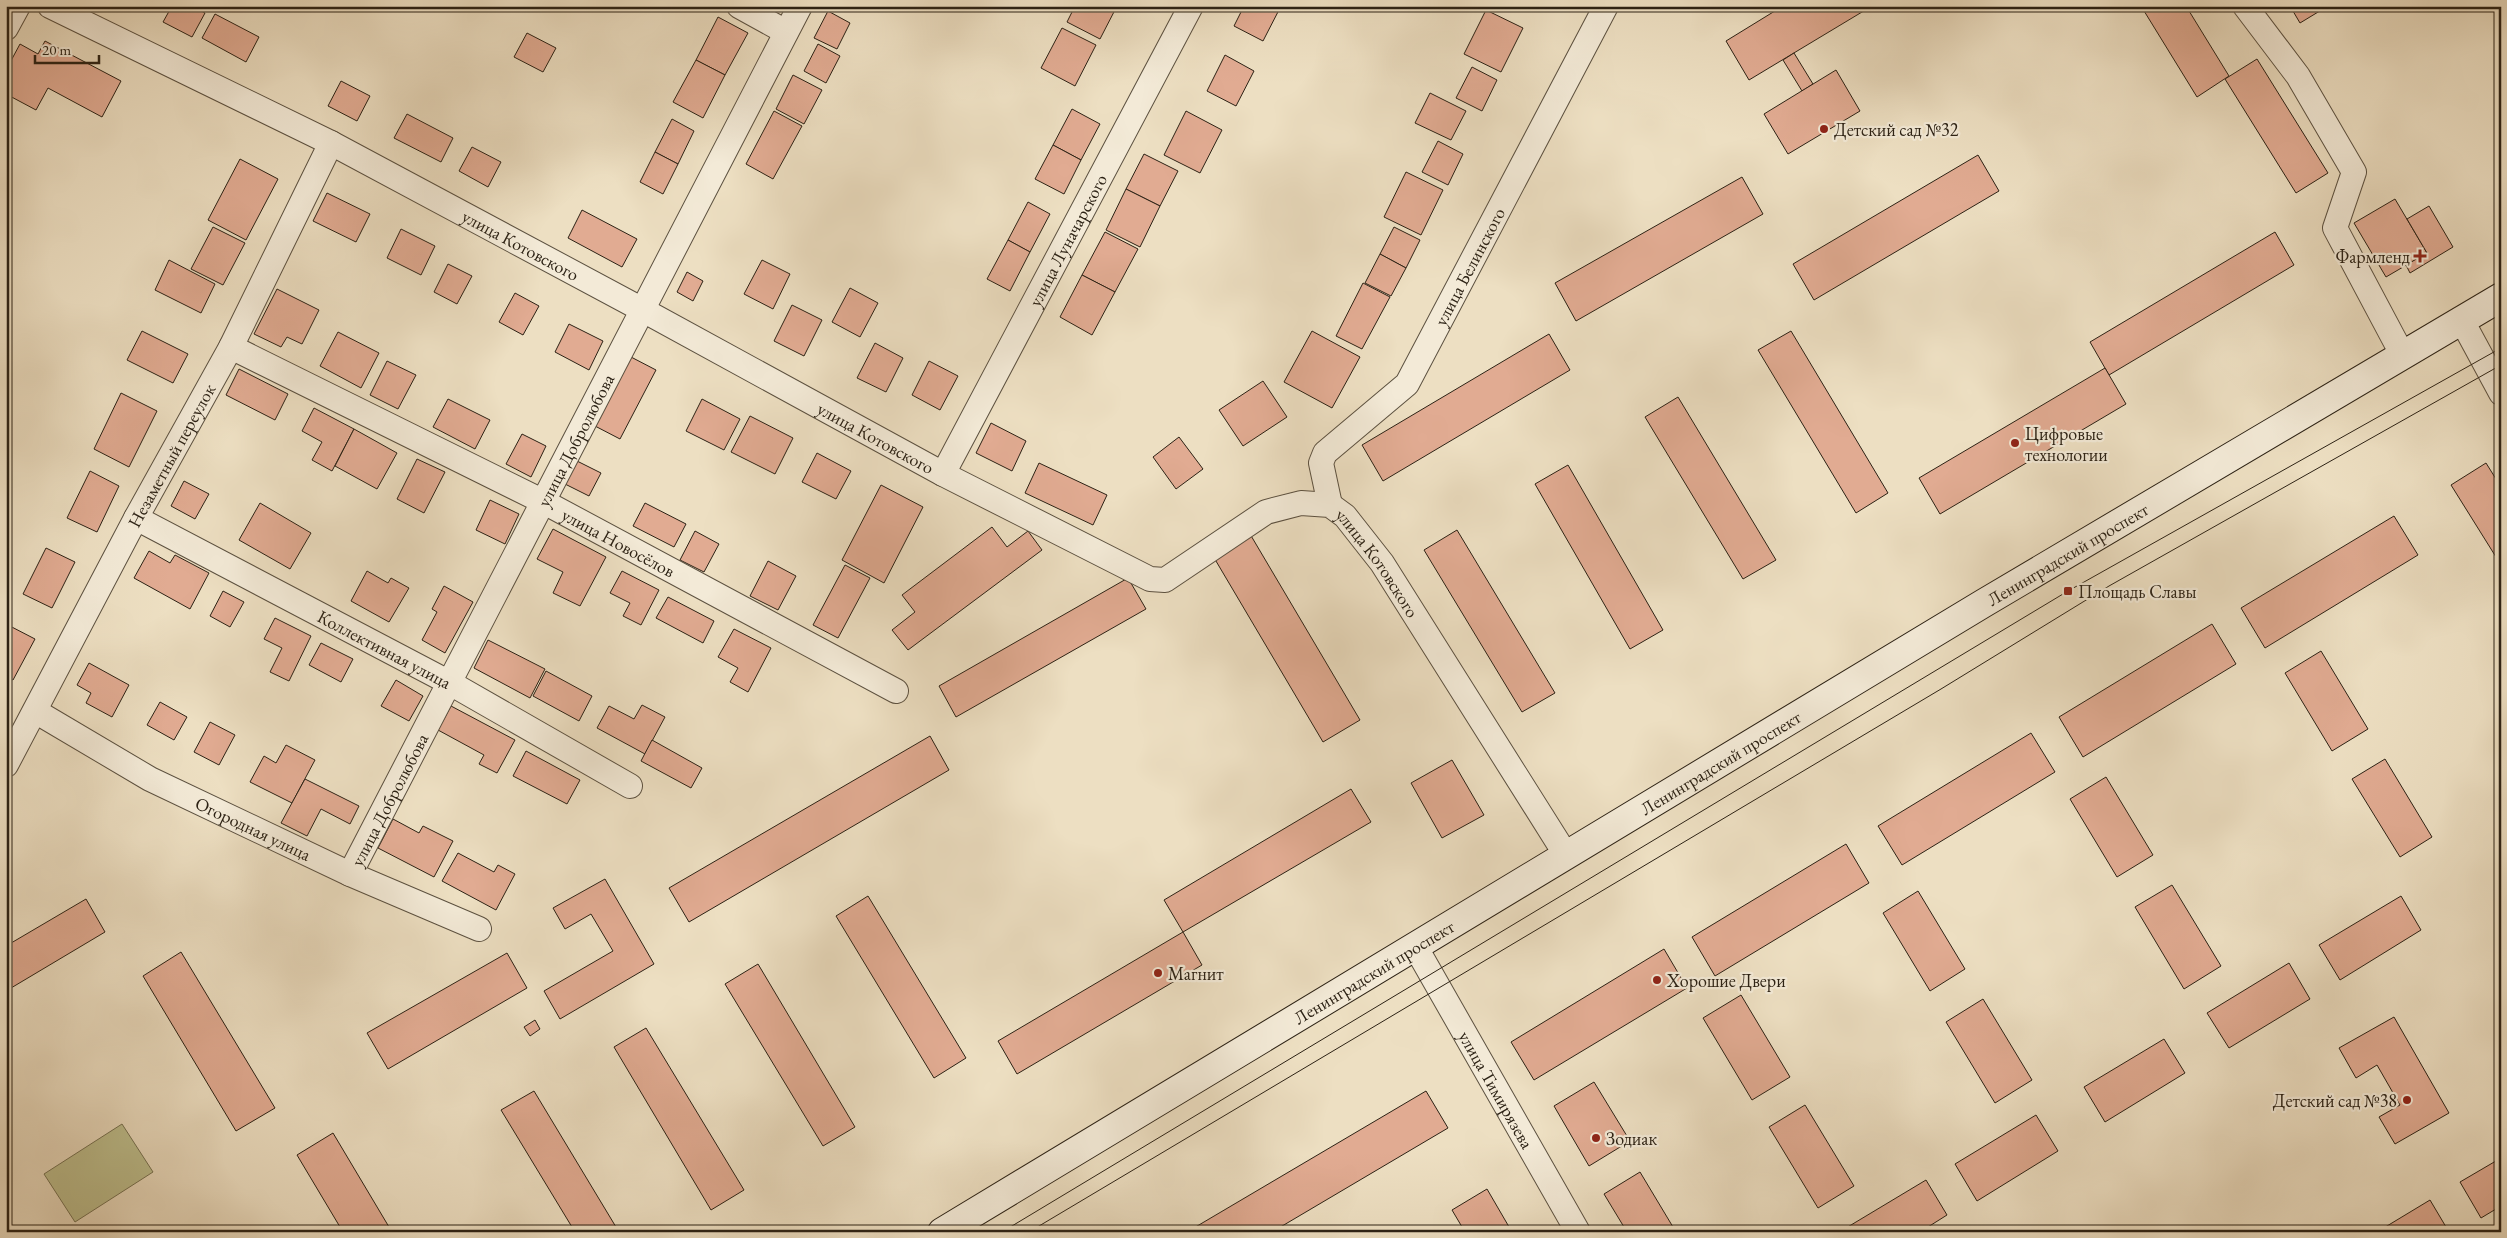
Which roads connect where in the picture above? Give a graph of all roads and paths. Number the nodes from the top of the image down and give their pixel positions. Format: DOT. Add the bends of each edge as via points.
graph roads {
  1 [pos="18,6"];
  2 [pos="50,6"];
  3 [pos="739,6"];
  4 [pos="800,6"];
  5 [pos="1191,6"];
  6 [pos="1606,6"];
  7 [pos="2245,6"];
  8 [pos="6,28"];
  9 [pos="786,32"];
  10 [pos="330,143"];
  11 [pos="2501,297"];
  12 [pos="641,308"];
  13 [pos="2462,319"];
  14 [pos="231,346"];
  15 [pos="2402,354"];
  16 [pos="2501,393"];
  17 [pos="943,474"];
  18 [pos="544,502"];
  19 [pos="1330,505"];
  20 [pos="136,518"];
  21 [pos="450,682"];
  22 [pos="896,691"];
  23 [pos="35,711"];
  24 [pos="6,765"];
  25 [pos="630,786"];
  26 [pos="1566,855"];
  27 [pos="350,874"];
  28 [pos="479,928"];
  29 [pos="1415,946"];
  30 [pos="942,1232"];
  31 [pos="1578,1232"];
  1 -- 8 [label="street"];
  2 -- 10 [label="street, улица Котовского"];
  3 -- 9 [label="street"];
  4 -- 9 [label="street, улица Добролюбова"];
  5 -- 17 [label="street, улица Луначарского"];
  6 -- 19 [label="street, улица Белинского" via="1408,384 1325,453 1321,463"];
  7 -- 15 [label="street" via="2298,76 2354,172 2335,228"];
  9 -- 12 [label="street, улица Добролюбова"];
  10 -- 12 [label="street, улица Котовского"];
  10 -- 14 [label="street, Незаметный переулок"];
  11 -- 13 [label="main road, Ленинградский проспект"];
  12 -- 17 [label="street, улица Котовского"];
  12 -- 18 [label="street, улица Добролюбова"];
  13 -- 15 [label="main road, Ленинградский проспект"];
  13 -- 16 [label="street"];
  14 -- 18 [label="street, улица Новосёлов"];
  14 -- 20 [label="street, Незаметный переулок"];
  15 -- 26 [label="main road, Ленинградский проспект"];
  17 -- 19 [label="street, улица Котовского" via="1150,579 1165,580 1266,512 1301,503"];
  18 -- 21 [label="street, улица Добролюбова"];
  18 -- 22 [label="street, улица Новосёлов"];
  19 -- 26 [label="street, улица Котовского" via="1345,516 1382,564"];
  20 -- 21 [label="street, Коллективная улица"];
  20 -- 23 [label="street, Незаметный переулок"];
  21 -- 25 [label="street, Коллективная улица"];
  21 -- 27 [label="street, улица Добролюбова"];
  23 -- 24 [label="street, Незаметный переулок"];
  23 -- 27 [label="street, Огородная улица" via="150,779"];
  26 -- 29 [label="main road, Ленинградский проспект"];
  27 -- 28 [label="street, Огородная улица"];
  29 -- 30 [label="main road, Ленинградский проспект"];
  29 -- 31 [label="street, улица Тимирязева"];
}
